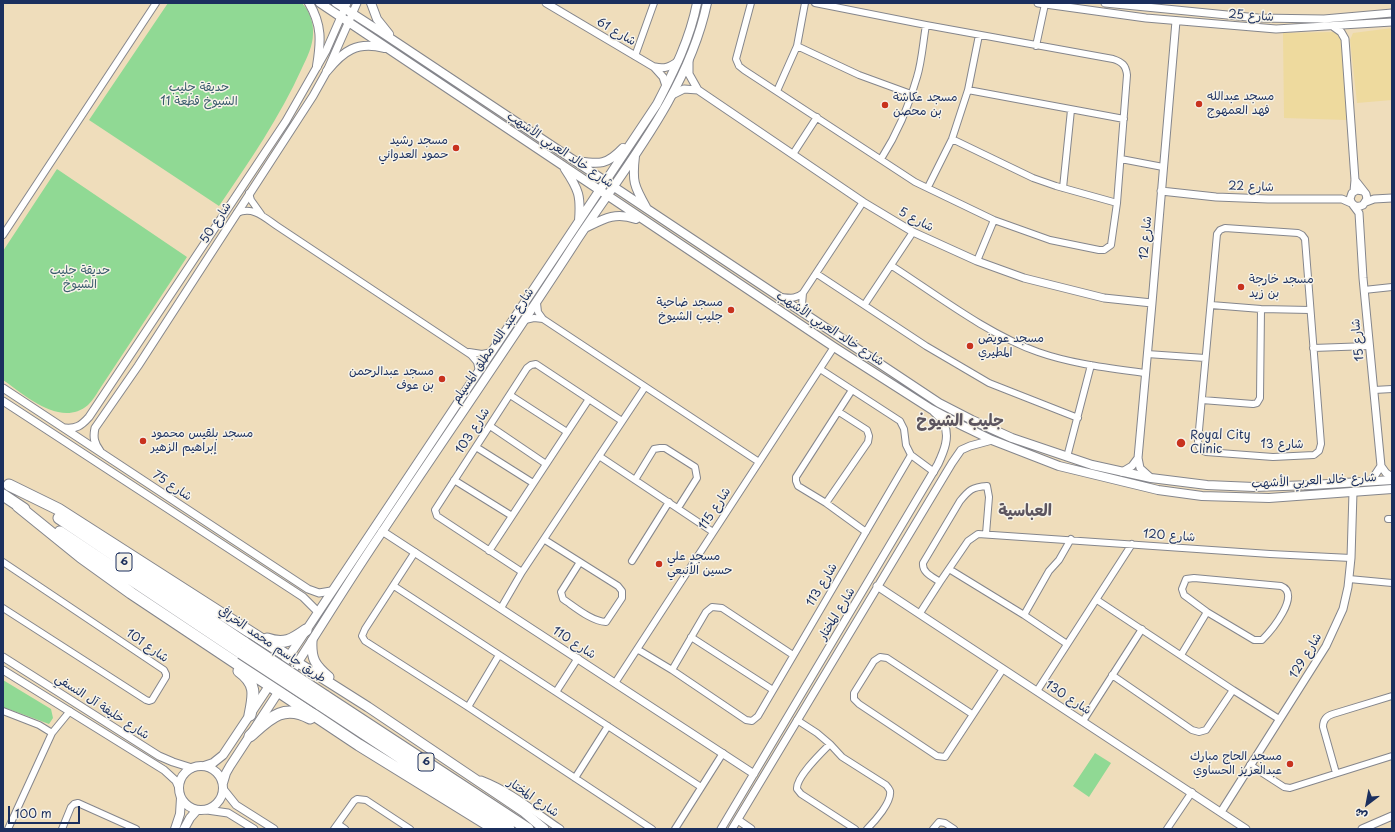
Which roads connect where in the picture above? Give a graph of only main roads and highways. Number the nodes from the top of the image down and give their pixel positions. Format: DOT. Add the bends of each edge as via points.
graph roads {
  1 [pos="309,3"];
  2 [pos="320,3"];
  3 [pos="336,3"];
  4 [pos="371,3"];
  5 [pos="697,3"];
  6 [pos="706,3"];
  7 [pos="346,6"];
  8 [pos="350,18"];
  9 [pos="394,41"];
  10 [pos="388,49"];
  11 [pos="317,66"];
  12 [pos="326,72"];
  13 [pos="636,135"];
  14 [pos="636,153"];
  15 [pos="574,161"];
  16 [pos="562,165"];
  17 [pos="605,182"];
  18 [pos="613,187"];
  19 [pos="599,190"];
  20 [pos="607,196"];
  21 [pos="647,210"];
  22 [pos="647,222"];
  23 [pos="582,224"];
  24 [pos="748,276"];
  25 [pos="743,285"];
  26 [pos="863,352"];
  27 [pos="873,359"];
  28 [pos="856,361"];
  29 [pos="867,367"];
  30 [pos="446,420"];
  31 [pos="454,425"];
  32 [pos="439,430"];
  33 [pos="446,436"];
  34 [pos="1392,478"];
  35 [pos="5,487"];
  36 [pos="1254,487"];
  37 [pos="1269,487"];
  38 [pos="1392,489"];
  39 [pos="1256,498"];
  40 [pos="1270,498"];
  41 [pos="18,506"];
  42 [pos="346,570"];
  43 [pos="354,575"];
  44 [pos="160,612"];
  45 [pos="306,630"];
  46 [pos="256,634"];
  47 [pos="312,641"];
  48 [pos="293,660"];
  49 [pos="274,688"];
  50 [pos="322,700"];
  51 [pos="368,707"];
  52 [pos="250,715"];
  53 [pos="250,736"];
  54 [pos="359,745"];
  55 [pos="204,766"];
  56 [pos="223,787"];
  57 [pos="181,798"];
  58 [pos="197,810"];
  59 [pos="175,829"];
  60 [pos="184,829"];
  61 [pos="495,829"];
  62 [pos="509,829"];
  63 [pos="528,829"];
  64 [pos="544,829"];
  1 -- 11 [label="main road" via="319,26 320,47"];
  2 -- 8 [label="main road, شارع خالد العربي الأشهب" via="341,17"];
  3 -- 7 [label="main road, شارع خالد العربي الأشهب"];
  4 -- 9 [label="main road" via="377,19"];
  5 -- 13 [label="main road, شارع عبد الله مطلق المسيلم" via="688,39 657,104"];
  6 -- 14 [label="main road, شارع عبد الله مطلق المسيلم" via="703,21 689,61 672,96"];
  7 -- 8 [label="main road, شارع خالد العربي الأشهب"];
  8 -- 9 [label="main road, شارع خالد العربي الأشهب"];
  8 -- 10 [label="main road, شارع خالد العربي الأشهب"];
  9 -- 15 [label="main road, شارع خالد العربي الأشهب"];
  10 -- 12 [label="main road" via="373,45 350,50 337,58"];
  10 -- 16 [label="main road, شارع خالد العربي الأشهب"];
  13 -- 15 [label="main road" via="614,158 606,162"];
  13 -- 17 [label="main road, شارع عبد الله مطلق المسيلم"];
  14 -- 18 [label="main road, شارع عبد الله مطلق المسيلم"];
  14 -- 21 [label="main road" via="633,174 635,185"];
  15 -- 17 [label="main road, شارع خالد العربي الأشهب"];
  16 -- 19 [label="main road, شارع خالد العربي الأشهب"];
  16 -- 23 [label="main road" via="579,193"];
  17 -- 18 [label="main road, شارع خالد العربي الأشهب"];
  17 -- 19 [label="main road, شارع عبد الله مطلق المسيلم"];
  18 -- 20 [label="main road, شارع عبد الله مطلق المسيلم"];
  18 -- 21 [label="main road, شارع خالد العربي الأشهب"];
  19 -- 20 [label="main road, شارع خالد العربي الأشهب"];
  19 -- 23 [label="main road, شارع عبد الله مطلق المسيلم"];
  20 -- 22 [label="main road, شارع خالد العربي الأشهب"];
  20 -- 23 [label="main road, شارع عبد الله مطلق المسيلم"];
  21 -- 24 [label="main road, شارع خالد العربي الأشهب"];
  22 -- 23 [label="main road" via="613,215"];
  22 -- 25 [label="main road, شارع خالد العربي الأشهب"];
  23 -- 30 [label="main road, شارع عبد الله مطلق المسيلم"];
  23 -- 31 [label="main road, شارع عبد الله مطلق المسيلم" via="537,302"];
  24 -- 25 [label="main road" via="744,279"];
  24 -- 26 [label="main road, شارع خالد العربي الأشهب"];
  25 -- 28 [label="main road, شارع خالد العربي الأشهب"];
  26 -- 27 [label="main road, شارع خالد العربي الأشهب"];
  26 -- 28 [label="main road" via="862,357"];
  27 -- 29 [label="main road"];
  27 -- 36 [label="main road, شارع خالد العربي الأشهب" via="939,403 972,420 1012,438 1067,457 1151,478 1207,485"];
  28 -- 29 [label="main road, شارع خالد العربي الأشهب"];
  29 -- 39 [label="main road, شارع خالد العربي الأشهب" via="931,409 963,426 1059,466 1158,490 1202,496"];
  30 -- 31 [label="main road"];
  30 -- 32 [label="main road, شارع عبد الله مطلق المسيلم"];
  31 -- 33 [label="main road, شارع عبد الله مطلق المسيلم"];
  32 -- 33 [label="main road"];
  32 -- 42 [label="main road, شارع عبد الله مطلق المسيلم"];
  33 -- 43 [label="main road, شارع عبد الله مطلق المسيلم"];
  34 -- 37 [label="main road, شارع خالد العربي الأشهب"];
  35 -- 41 [label="highway, طريق جاسم محمد الخرافي / 6"];
  35 -- 46 [label="highway" via="58,509"];
  35 -- 50 [label="highway, طريق جاسم محمد الخرافي / 6, bridge" via="245,642"];
  36 -- 37 [label="main road, شارع خالد العربي الأشهب"];
  36 -- 39 [label="main road" via="1259,493"];
  37 -- 40 [label="main road" via="1265,491"];
  38 -- 40 [label="main road, شارع خالد العربي الأشهب"];
  39 -- 40 [label="main road, شارع خالد العربي الأشهب"];
  41 -- 44 [label="highway" via="87,561"];
  41 -- 50 [label="highway, طريق جاسم محمد الخرافي / 6, bridge" via="241,653"];
  42 -- 43 [label="main road"];
  42 -- 45 [label="main road, شارع عبد الله مطلق المسيلم"];
  43 -- 47 [label="main road, شارع عبد الله مطلق المسيلم"];
  44 -- 49 [label="highway"];
  44 -- 52 [label="highway" via="181,631 243,674 252,684 254,696"];
  45 -- 46 [label="highway" via="282,643"];
  45 -- 48 [label="main road, شارع عبد الله مطلق المسيلم"];
  46 -- 48 [label="highway"];
  47 -- 48 [label="main road, شارع عبد الله مطلق المسيلم"];
  47 -- 51 [label="main road" via="313,657 319,668"];
  48 -- 49 [label="main road, شارع عبد الله مطلق المسيلم"];
  48 -- 51 [label="main road"];
  49 -- 52 [label="main road"];
  49 -- 53 [label="main road"];
  49 -- 54 [label="highway"];
  50 -- 62 [label="highway, طريق جاسم محمد الخرافي / 6"];
  50 -- 63 [label="highway, طريق جاسم محمد الخرافي / 6"];
  51 -- 64 [label="main road" via="524,812"];
  52 -- 55 [label="main road" via="223,755"];
  53 -- 54 [label="highway" via="269,719 283,712 294,712 304,714"];
  53 -- 56 [label="main road" via="226,773"];
  54 -- 61 [label="highway"];
  55 -- 56 [label="main road" via="221,777"];
  55 -- 57 [label="main road" via="192,768 182,776 179,788"];
  56 -- 58 [label="main road" via="222,797 218,803 207,810"];
  57 -- 58 [label="main road" via="185,804"];
  57 -- 59 [label="main road" via="180,814"];
  58 -- 60 [label="main road"];
}
